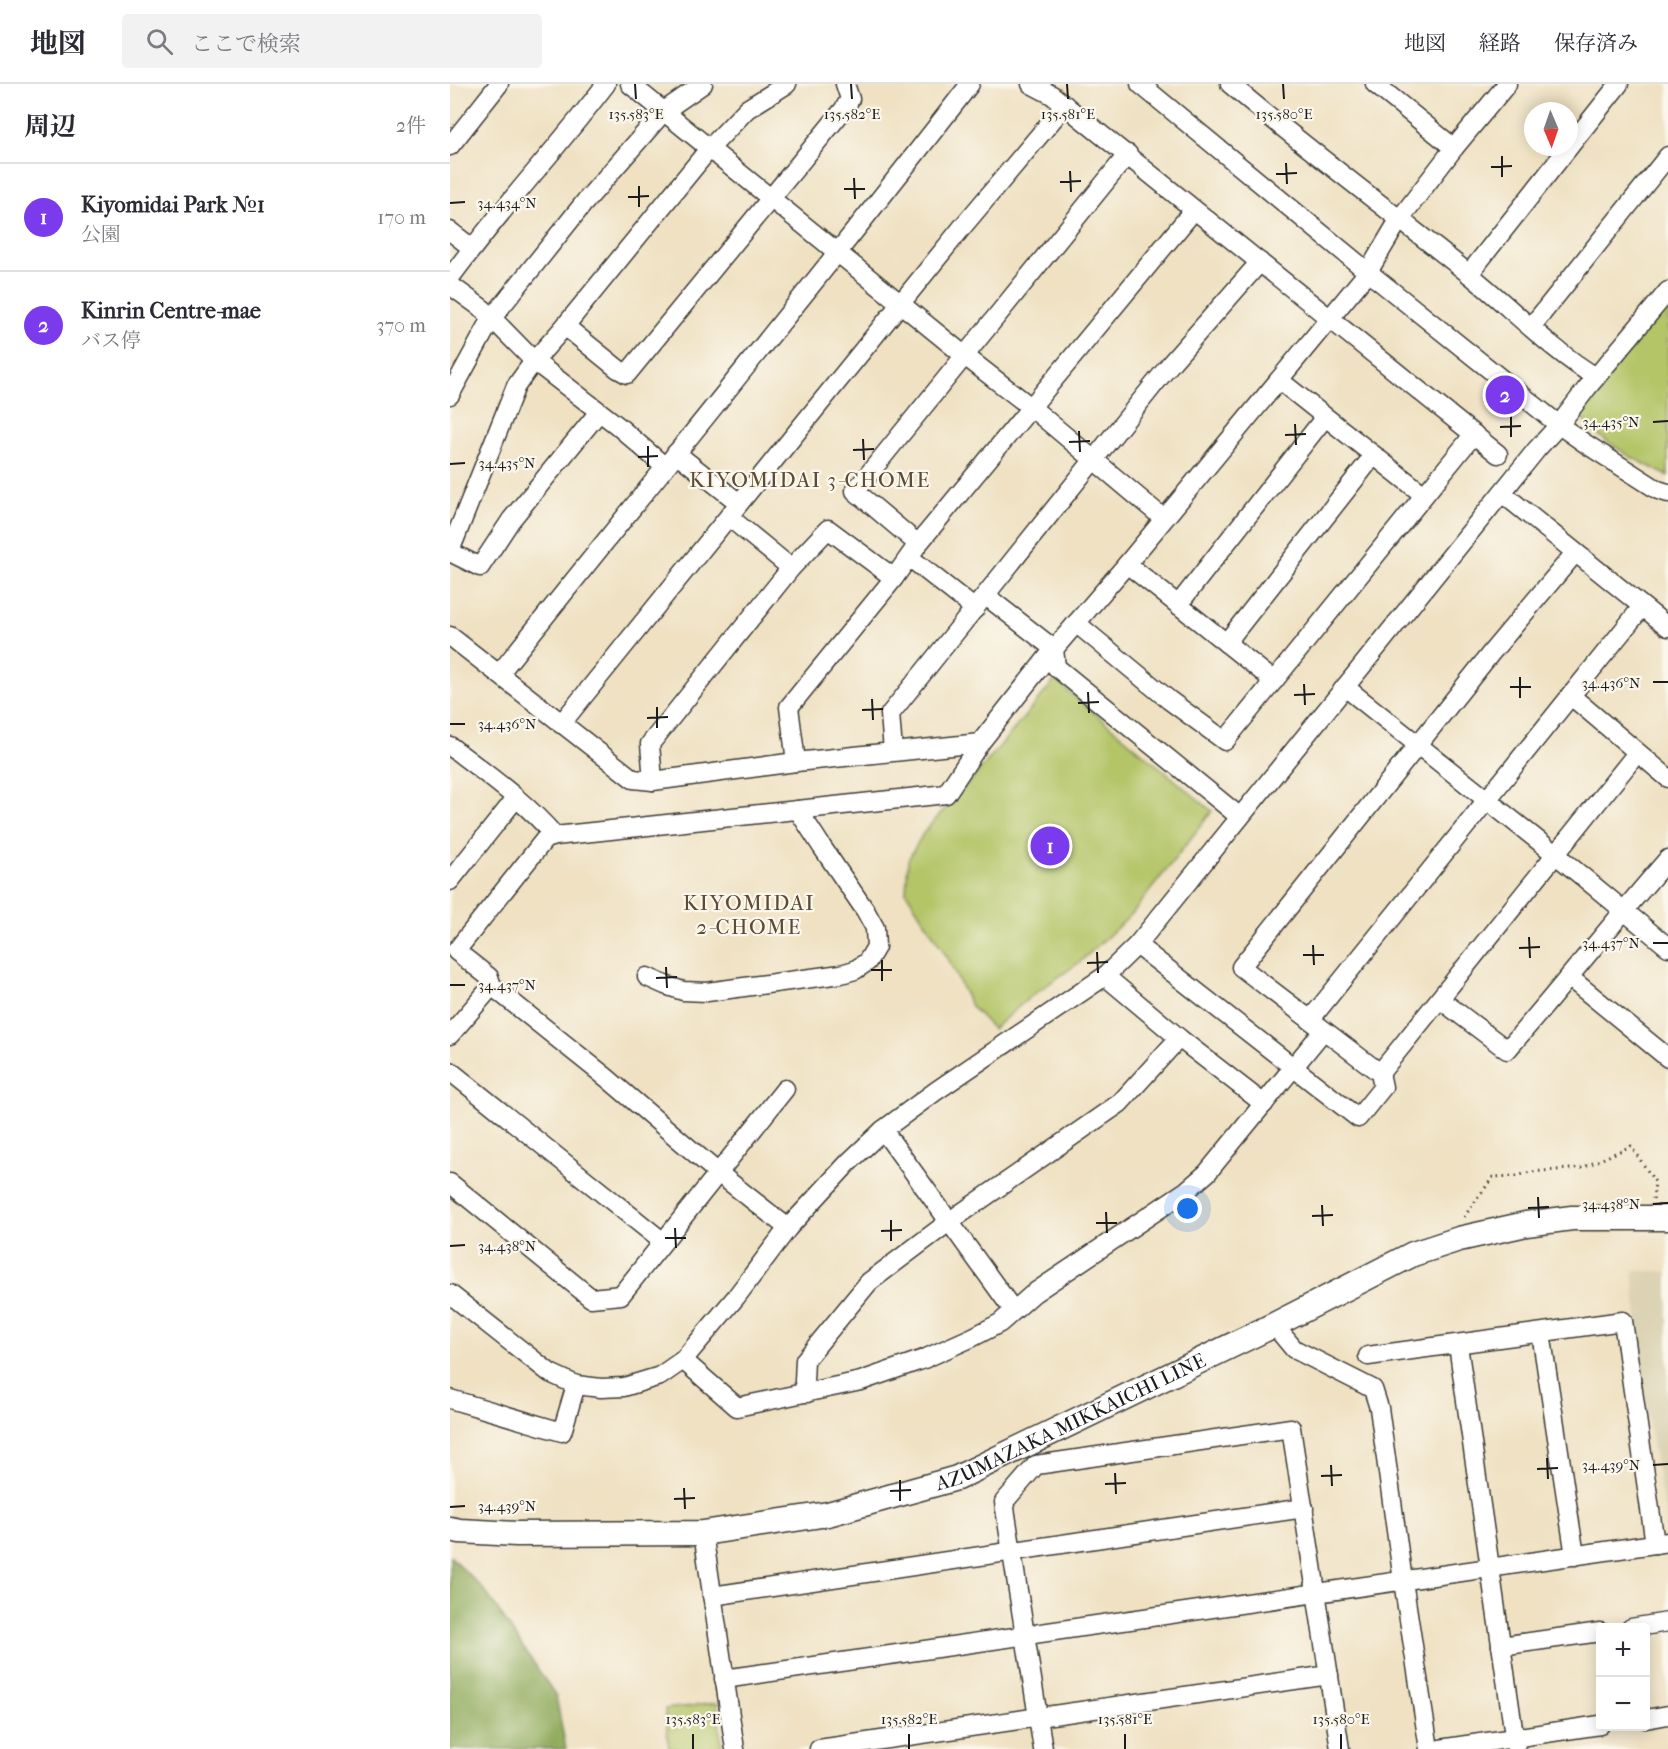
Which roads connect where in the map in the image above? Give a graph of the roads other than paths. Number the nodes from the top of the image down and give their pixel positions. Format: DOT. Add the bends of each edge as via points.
graph roads {
  1 [pos="499,84"];
  2 [pos="606,84"];
  3 [pos="630,84"];
  4 [pos="704,84"];
  5 [pos="788,84"];
  6 [pos="845,84"];
  7 [pos="970,84"];
  8 [pos="1031,84"];
  9 [pos="1140,84"];
  10 [pos="1230,84"];
  11 [pos="1375,84"];
  12 [pos="1507,84"];
  13 [pos="1619,84"];
  14 [pos="1065,105"];
  15 [pos="664,111"];
  16 [pos="1578,136"];
  17 [pos="450,146"];
  18 [pos="1454,148"];
  19 [pos="709,149"];
  20 [pos="1128,154"];
  21 [pos="1562,156"];
  22 [pos="1668,156"];
  23 [pos="770,197"];
  24 [pos="1194,210"];
  25 [pos="1399,220"];
  26 [pos="450,231"];
  27 [pos="472,248"];
  28 [pos="836,252"];
  29 [pos="1260,262"];
  30 [pos="1368,272"];
  31 [pos="1469,274"];
  32 [pos="450,278"];
  33 [pos="450,285"];
  34 [pos="1668,291"];
  35 [pos="901,304"];
  36 [pos="492,318"];
  37 [pos="1329,319"];
  38 [pos="565,326"];
  39 [pos="1532,326"];
  40 [pos="965,356"];
  41 [pos="534,361"];
  42 [pos="1596,377"];
  43 [pos="1279,380"];
  44 [pos="450,395"];
  45 [pos="1032,408"];
  46 [pos="599,412"];
  47 [pos="1325,417"];
  48 [pos="1559,425"];
  49 [pos="1474,434"];
  50 [pos="1498,454"];
  51 [pos="1374,455"];
  52 [pos="1095,459"];
  53 [pos="670,460"];
  54 [pos="1502,493"];
  55 [pos="1668,493"];
  56 [pos="1424,495"];
  57 [pos="734,510"];
  58 [pos="1163,518"];
  59 [pos="914,550"];
  60 [pos="450,551"];
  61 [pos="1575,553"];
  62 [pos="1127,564"];
  63 [pos="791,568"];
  64 [pos="894,578"];
  65 [pos="980,603"];
  66 [pos="1178,605"];
  67 [pos="1642,607"];
  68 [pos="1076,623"];
  69 [pos="1668,627"];
  70 [pos="450,636"];
  71 [pos="1227,643"];
  72 [pos="1054,649"];
  73 [pos="499,674"];
  74 [pos="1274,681"];
  75 [pos="1345,687"];
  76 [pos="1570,695"];
  77 [pos="561,724"];
  78 [pos="980,743"];
  79 [pos="1417,745"];
  80 [pos="450,746"];
  81 [pos="893,752"];
  82 [pos="1637,753"];
  83 [pos="796,762"];
  84 [pos="1668,778"];
  85 [pos="653,781"];
  86 [pos="516,798"];
  87 [pos="1488,801"];
  88 [pos="798,810"];
  89 [pos="1240,817"];
  90 [pos="555,836"];
  91 [pos="1556,854"];
  92 [pos="1668,859"];
  93 [pos="450,881"];
  94 [pos="1624,910"];
  95 [pos="1137,945"];
  96 [pos="1668,947"];
  97 [pos="1105,976"];
  98 [pos="647,977"];
  99 [pos="1570,978"];
  100 [pos="492,986"];
  101 [pos="1441,1000"];
  102 [pos="1316,1026"];
  103 [pos="450,1035"];
  104 [pos="1179,1038"];
  105 [pos="1668,1058"];
  106 [pos="1294,1067"];
  107 [pos="450,1071"];
  108 [pos="1380,1073"];
  109 [pos="785,1089"];
  110 [pos="1264,1104"];
  111 [pos="883,1130"];
  112 [pos="717,1172"];
  113 [pos="450,1183"];
  114 [pos="1668,1218"];
  115 [pos="950,1221"];
  116 [pos="788,1228"];
  117 [pos="662,1241"];
  118 [pos="450,1294"];
  119 [pos="1013,1310"];
  120 [pos="1275,1325"];
  121 [pos="1541,1333"];
  122 [pos="1458,1345"];
  123 [pos="1368,1356"];
  124 [pos="683,1360"];
  125 [pos="576,1385"];
  126 [pos="807,1394"];
  127 [pos="450,1399"];
  128 [pos="1304,1508"];
  129 [pos="450,1529"];
  130 [pos="703,1533"];
  131 [pos="1661,1543"];
  132 [pos="1011,1551"];
  133 [pos="1575,1556"];
  134 [pos="1490,1568"];
  135 [pos="1403,1581"];
  136 [pos="1316,1593"];
  137 [pos="712,1596"];
  138 [pos="1668,1622"];
  139 [pos="1650,1625"];
  140 [pos="1596,1633"];
  141 [pos="1024,1636"];
  142 [pos="1501,1646"];
  143 [pos="1329,1675"];
  144 [pos="724,1679"];
  145 [pos="1668,1715"];
  146 [pos="1038,1717"];
  147 [pos="1650,1718"];
  148 [pos="1596,1726"];
  149 [pos="1515,1743"];
  150 [pos="735,1749"];
  151 [pos="819,1749"];
  152 [pos="1043,1749"];
  153 [pos="1340,1749"];
  154 [pos="1429,1749"];
  155 [pos="1440,1749"];
  1 -- 17 [label="street"];
  2 -- 27 [label="street"];
  3 -- 15 [label="street"];
  4 -- 15 [label="street"];
  5 -- 19 [label="street" via="747,110"];
  6 -- 23 [label="street" via="850,99 844,109"];
  7 -- 28 [label="street"];
  8 -- 14 [label="street"];
  9 -- 30 [label="street"];
  10 -- 25 [label="street"];
  11 -- 18 [label="street"];
  12 -- 18 [label="street"];
  13 -- 16 [label="street"];
  14 -- 20 [label="street"];
  14 -- 35 [label="street"];
  15 -- 19 [label="street"];
  15 -- 36 [label="street"];
  18 -- 25 [label="street"];
  19 -- 23 [label="street"];
  19 -- 38 [label="street"];
  20 -- 24 [label="street"];
  20 -- 40 [label="street"];
  21 -- 31 [label="street"];
  22 -- 39 [label="street"];
  23 -- 28 [label="street"];
  23 -- 38 [label="street" via="627,374"];
  24 -- 29 [label="street"];
  24 -- 45 [label="street"];
  25 -- 30 [label="street"];
  25 -- 31 [label="street"];
  26 -- 27 [label="street"];
  27 -- 32 [label="street"];
  28 -- 35 [label="street"];
  28 -- 53 [label="street"];
  29 -- 37 [label="street"];
  29 -- 52 [label="street" via="1172,362"];
  30 -- 37 [label="street"];
  30 -- 48 [label="street"];
  31 -- 39 [label="street"];
  33 -- 36 [label="street"];
  34 -- 42 [label="street"];
  35 -- 40 [label="street"];
  35 -- 57 [label="street"];
  36 -- 41 [label="street"];
  36 -- 44 [label="street"];
  37 -- 43 [label="street"];
  37 -- 49 [label="street"];
  38 -- 41 [label="street"];
  39 -- 42 [label="street" via="1576,365"];
  40 -- 45 [label="street"];
  40 -- 59 [label="street" via="855,491"];
  41 -- 46 [label="street"];
  41 -- 60 [label="street" via="516,386"];
  42 -- 48 [label="street"];
  43 -- 47 [label="street"];
  43 -- 58 [label="street"];
  45 -- 52 [label="street"];
  45 -- 59 [label="street"];
  46 -- 53 [label="street"];
  46 -- 60 [label="street" via="511,520 480,567"];
  47 -- 51 [label="street"];
  47 -- 66 [label="street"];
  48 -- 54 [label="street"];
  48 -- 55 [label="street"];
  49 -- 50 [label="street"];
  49 -- 56 [label="street"];
  51 -- 56 [label="street"];
  51 -- 71 [label="street"];
  52 -- 58 [label="street"];
  52 -- 65 [label="street"];
  53 -- 57 [label="street"];
  53 -- 73 [label="street"];
  54 -- 61 [label="street"];
  54 -- 75 [label="street"];
  56 -- 74 [label="street"];
  57 -- 63 [label="street"];
  57 -- 77 [label="street"];
  58 -- 62 [label="street"];
  59 -- 64 [label="street"];
  59 -- 65 [label="street"];
  61 -- 67 [label="street"];
  61 -- 79 [label="street"];
  62 -- 66 [label="street"];
  62 -- 68 [label="street"];
  63 -- 64 [label="street" via="828,529"];
  63 -- 85 [label="street" via="650,744"];
  64 -- 83 [label="street" via="789,707"];
  65 -- 72 [label="street"];
  65 -- 81 [label="street" via="890,714"];
  66 -- 71 [label="street"];
  67 -- 69 [label="street"];
  67 -- 76 [label="street"];
  68 -- 72 [label="street"];
  68 -- 74 [label="street" via="1225,741"];
  70 -- 73 [label="street"];
  71 -- 74 [label="street"];
  72 -- 78 [label="street"];
  72 -- 89 [label="street" via="1056,666"];
  73 -- 77 [label="street"];
  75 -- 79 [label="street"];
  75 -- 89 [label="street"];
  76 -- 82 [label="street"];
  76 -- 87 [label="street"];
  77 -- 85 [label="street" via="633,779"];
  78 -- 81 [label="street"];
  78 -- 88 [label="street" via="946,794"];
  79 -- 87 [label="street"];
  79 -- 102 [label="street" via="1241,967"];
  80 -- 86 [label="street"];
  81 -- 83 [label="street"];
  82 -- 84 [label="street"];
  82 -- 91 [label="street"];
  83 -- 85 [label="street"];
  86 -- 90 [label="street"];
  86 -- 93 [label="street"];
  87 -- 91 [label="street"];
  87 -- 102 [label="street"];
  88 -- 90 [label="street"];
  88 -- 98 [label="street" via="875,928 876,947 867,962 841,974 707,992 683,991"];
  89 -- 95 [label="street"];
  90 -- 100 [label="street" via="545,840 456,951 489,977"];
  91 -- 94 [label="street"];
  91 -- 101 [label="street"];
  92 -- 94 [label="street"];
  94 -- 96 [label="street"];
  94 -- 99 [label="street"];
  95 -- 97 [label="street"];
  95 -- 106 [label="street"];
  97 -- 104 [label="street"];
  97 -- 111 [label="street"];
  99 -- 101 [label="street" via="1507,1050"];
  99 -- 105 [label="street"];
  100 -- 103 [label="street"];
  100 -- 112 [label="street"];
  101 -- 108 [label="street"];
  102 -- 106 [label="street"];
  102 -- 108 [label="street"];
  104 -- 110 [label="street"];
  104 -- 115 [label="street" via="1120,1103"];
  106 -- 108 [label="street" via="1358,1118 1383,1087"];
  106 -- 110 [label="street"];
  107 -- 117 [label="street"];
  109 -- 112 [label="street"];
  110 -- 119 [label="street" via="1207,1173 1186,1191"];
  111 -- 115 [label="street"];
  111 -- 116 [label="street"];
  112 -- 116 [label="street"];
  112 -- 117 [label="street"];
  113 -- 117 [label="street" via="591,1298 621,1295"];
  114 -- 120 [label="main road, AZUMAZAKA MIKKAICHI LINE" via="1572,1218 1459,1239 1413,1254"];
  115 -- 119 [label="street"];
  115 -- 126 [label="street" via="869,1282 843,1313 805,1360"];
  116 -- 124 [label="street"];
  118 -- 125 [label="street" via="550,1373"];
  119 -- 126 [label="street" via="1000,1323 924,1359 861,1381"];
  120 -- 130 [label="main road, AZUMAZAKA MIKKAICHI LINE" via="957,1478 828,1514"];
  120 -- 135 [label="street" via="1294,1349 1373,1389"];
  121 -- 122 [label="street"];
  121 -- 131 [label="street" via="1623,1321"];
  121 -- 133 [label="street"];
  122 -- 123 [label="street"];
  122 -- 134 [label="street"];
  124 -- 125 [label="street" via="646,1382 601,1388"];
  124 -- 126 [label="street" via="737,1407"];
  125 -- 127 [label="street" via="562,1432"];
  128 -- 132 [label="street"];
  128 -- 132 [label="street" via="1292,1428 1047,1463 1035,1465 1004,1502"];
  128 -- 136 [label="street"];
  129 -- 130 [label="main road, AZUMAZAKA MIKKAICHI LINE" via="517,1534"];
  130 -- 137 [label="street"];
  131 -- 133 [label="street"];
  132 -- 137 [label="street"];
  132 -- 141 [label="street"];
  133 -- 134 [label="street"];
  134 -- 135 [label="street"];
  134 -- 142 [label="street"];
  135 -- 136 [label="street"];
  135 -- 154 [label="street"];
  136 -- 141 [label="street"];
  136 -- 143 [label="street"];
  137 -- 144 [label="street"];
  138 -- 139 [label="street"];
  140 -- 142 [label="street"];
  141 -- 144 [label="street"];
  141 -- 146 [label="street"];
  142 -- 149 [label="street"];
  143 -- 146 [label="street"];
  143 -- 153 [label="street"];
  144 -- 150 [label="street"];
  145 -- 147 [label="street"];
  146 -- 151 [label="street"];
  146 -- 152 [label="street"];
  148 -- 149 [label="street"];
  149 -- 155 [label="street"];
}
